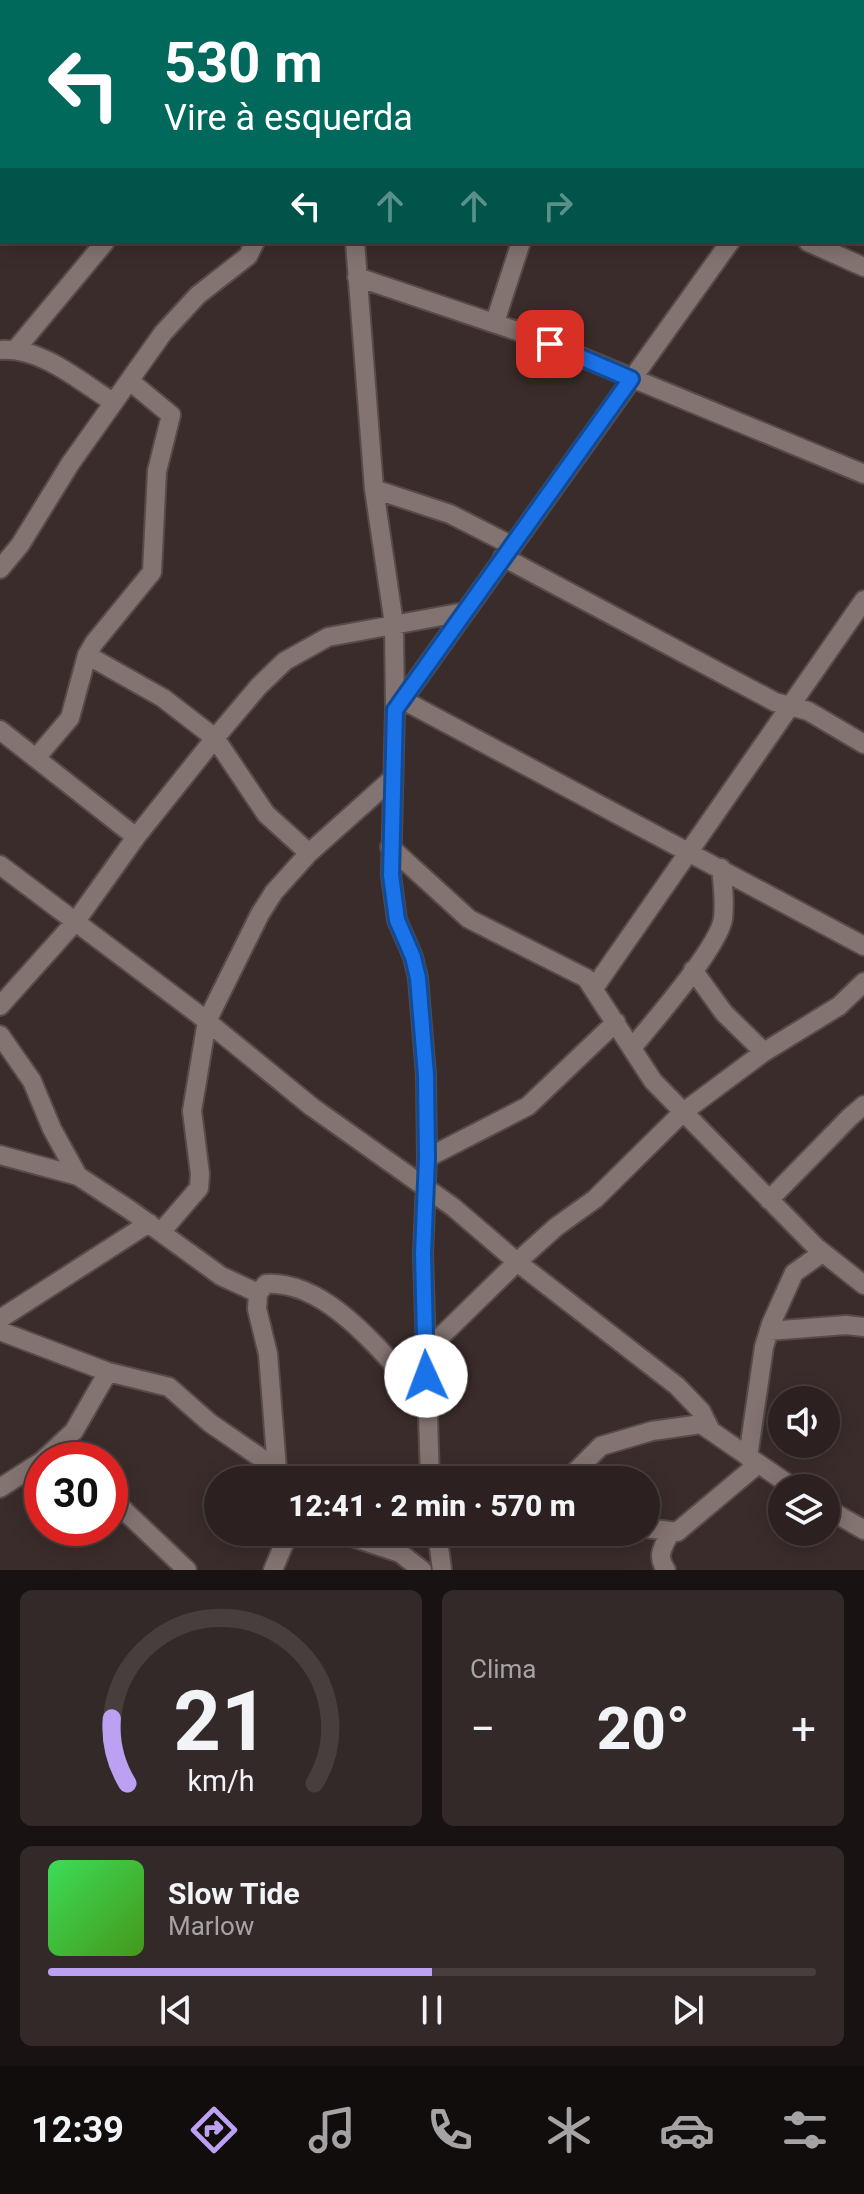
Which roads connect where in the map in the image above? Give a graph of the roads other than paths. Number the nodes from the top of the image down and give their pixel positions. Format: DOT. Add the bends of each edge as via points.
graph roads {
  1 [pos="103,244"];
  2 [pos="254,244"];
  3 [pos="355,244"];
  4 [pos="520,244"];
  5 [pos="729,244"];
  6 [pos="812,244"];
  7 [pos="864,267"];
  8 [pos="357,277"];
  9 [pos="495,322"];
  10 [pos="8,349"];
  11 [pos="631,379"];
  12 [pos="131,382"];
  13 [pos="113,402"];
  14 [pos="864,474"];
  15 [pos="374,489"];
  16 [pos="507,551"];
  17 [pos="0,569"];
  18 [pos="864,600"];
  19 [pos="464,612"];
  20 [pos="394,624"];
  21 [pos="87,655"];
  22 [pos="399,705"];
  23 [pos="792,705"];
  24 [pos="0,730"];
  25 [pos="215,738"];
  26 [pos="864,744"];
  27 [pos="36,758"];
  28 [pos="393,778"];
  29 [pos="136,837"];
  30 [pos="390,847"];
  31 [pos="690,852"];
  32 [pos="309,853"];
  33 [pos="0,865"];
  34 [pos="721,868"];
  35 [pos="76,921"];
  36 [pos="864,946"];
  37 [pos="693,970"];
  38 [pos="864,982"];
  39 [pos="594,988"];
  40 [pos="0,1006"];
  41 [pos="207,1021"];
  42 [pos="616,1022"];
  43 [pos="0,1035"];
  44 [pos="632,1048"];
  45 [pos="764,1052"];
  46 [pos="864,1105"];
  47 [pos="682,1113"];
  48 [pos="0,1155"];
  49 [pos="427,1158"];
  50 [pos="78,1176"];
  51 [pos="426,1186"];
  52 [pos="769,1200"];
  53 [pos="155,1227"];
  54 [pos="822,1253"];
  55 [pos="517,1262"];
  56 [pos="864,1285"];
  57 [pos="258,1293"];
  58 [pos="0,1319"];
  59 [pos="864,1327"];
  60 [pos="0,1331"];
  61 [pos="769,1331"];
  62 [pos="425,1352"];
  63 [pos="108,1372"];
  64 [pos="427,1401"];
  65 [pos="710,1429"];
  66 [pos="65,1442"];
  67 [pos="753,1460"];
  68 [pos="267,1466"];
  69 [pos="278,1466"];
  70 [pos="429,1466"];
  71 [pos="580,1466"];
  72 [pos="24,1474"];
  73 [pos="774,1474"];
  74 [pos="0,1488"];
  75 [pos="128,1514"];
  76 [pos="840,1516"];
  77 [pos="864,1530"];
  78 [pos="660,1531"];
  79 [pos="670,1533"];
  80 [pos="283,1546"];
  81 [pos="379,1546"];
  82 [pos="438,1546"];
  83 [pos="187,1570"];
  84 [pos="273,1570"];
  85 [pos="422,1570"];
  86 [pos="442,1570"];
  87 [pos="666,1570"];
  1 -- 10 [label="street"];
  2 -- 12 [label="street" via="248,256 183,310"];
  3 -- 8 [label="street"];
  4 -- 9 [label="street"];
  5 -- 11 [label="street"];
  6 -- 7 [label="street"];
  8 -- 9 [label="street"];
  8 -- 15 [label="street"];
  9 -- 11 [label="street"];
  10 -- 13 [label="street" via="34,353"];
  11 -- 14 [label="street"];
  11 -- 16 [label="street"];
  12 -- 13 [label="street"];
  12 -- 21 [label="street" via="171,415 157,471 152,572"];
  13 -- 17 [label="street"];
  15 -- 16 [label="street" via="450,514"];
  15 -- 20 [label="street"];
  16 -- 19 [label="street"];
  16 -- 23 [label="street" via="775,702"];
  18 -- 23 [label="street"];
  19 -- 20 [label="street"];
  19 -- 22 [label="street"];
  20 -- 22 [label="street"];
  20 -- 25 [label="street" via="328,637 285,661"];
  21 -- 25 [label="street" via="163,698"];
  21 -- 27 [label="street" via="70,718"];
  22 -- 28 [label="street"];
  22 -- 31 [label="street"];
  23 -- 26 [label="street"];
  23 -- 31 [label="street"];
  24 -- 27 [label="street"];
  25 -- 29 [label="street"];
  25 -- 32 [label="street" via="266,814"];
  27 -- 29 [label="street"];
  28 -- 30 [label="street"];
  28 -- 32 [label="street"];
  29 -- 35 [label="street"];
  30 -- 39 [label="street" via="469,919 579,973"];
  30 -- 49 [label="street" via="397,920 418,978"];
  31 -- 34 [label="street"];
  31 -- 39 [label="street"];
  32 -- 41 [label="street" via="260,914"];
  33 -- 35 [label="street"];
  34 -- 36 [label="street"];
  34 -- 37 [label="street" via="723,918"];
  35 -- 40 [label="street"];
  35 -- 41 [label="street"];
  37 -- 44 [label="street"];
  37 -- 45 [label="street" via="724,1013"];
  38 -- 45 [label="street" via="839,1006"];
  39 -- 42 [label="street"];
  41 -- 51 [label="street" via="312,1107"];
  41 -- 53 [label="street" via="192,1111 199,1188"];
  42 -- 44 [label="street"];
  42 -- 49 [label="street" via="528,1106"];
  43 -- 50 [label="street" via="32,1081"];
  44 -- 47 [label="street"];
  45 -- 47 [label="street"];
  46 -- 52 [label="street"];
  47 -- 52 [label="street"];
  47 -- 55 [label="street" via="595,1199"];
  48 -- 50 [label="street"];
  49 -- 51 [label="street"];
  50 -- 53 [label="street"];
  51 -- 55 [label="street"];
  51 -- 62 [label="street"];
  52 -- 54 [label="street"];
  53 -- 57 [label="street" via="221,1276"];
  53 -- 58 [label="street"];
  54 -- 56 [label="street"];
  54 -- 61 [label="street" via="794,1273"];
  55 -- 62 [label="street"];
  55 -- 65 [label="street" via="677,1386"];
  57 -- 64 [label="street" via="266,1284 281,1283 339,1310"];
  57 -- 69 [label="street"];
  59 -- 61 [label="street"];
  60 -- 63 [label="street"];
  61 -- 67 [label="street"];
  62 -- 64 [label="street"];
  63 -- 66 [label="street"];
  63 -- 68 [label="street" via="169,1387"];
  64 -- 70 [label="street"];
  65 -- 67 [label="street"];
  65 -- 71 [label="street" via="701,1424 678,1426 612,1442"];
  67 -- 73 [label="street"];
  67 -- 79 [label="street" via="682,1528"];
  72 -- 74 [label="street"];
  75 -- 83 [label="street"];
  76 -- 77 [label="street"];
  78 -- 79 [label="street"];
  79 -- 87 [label="street" via="660,1555"];
  80 -- 84 [label="street"];
  81 -- 85 [label="street" via="400,1553"];
  82 -- 86 [label="street"];
}
